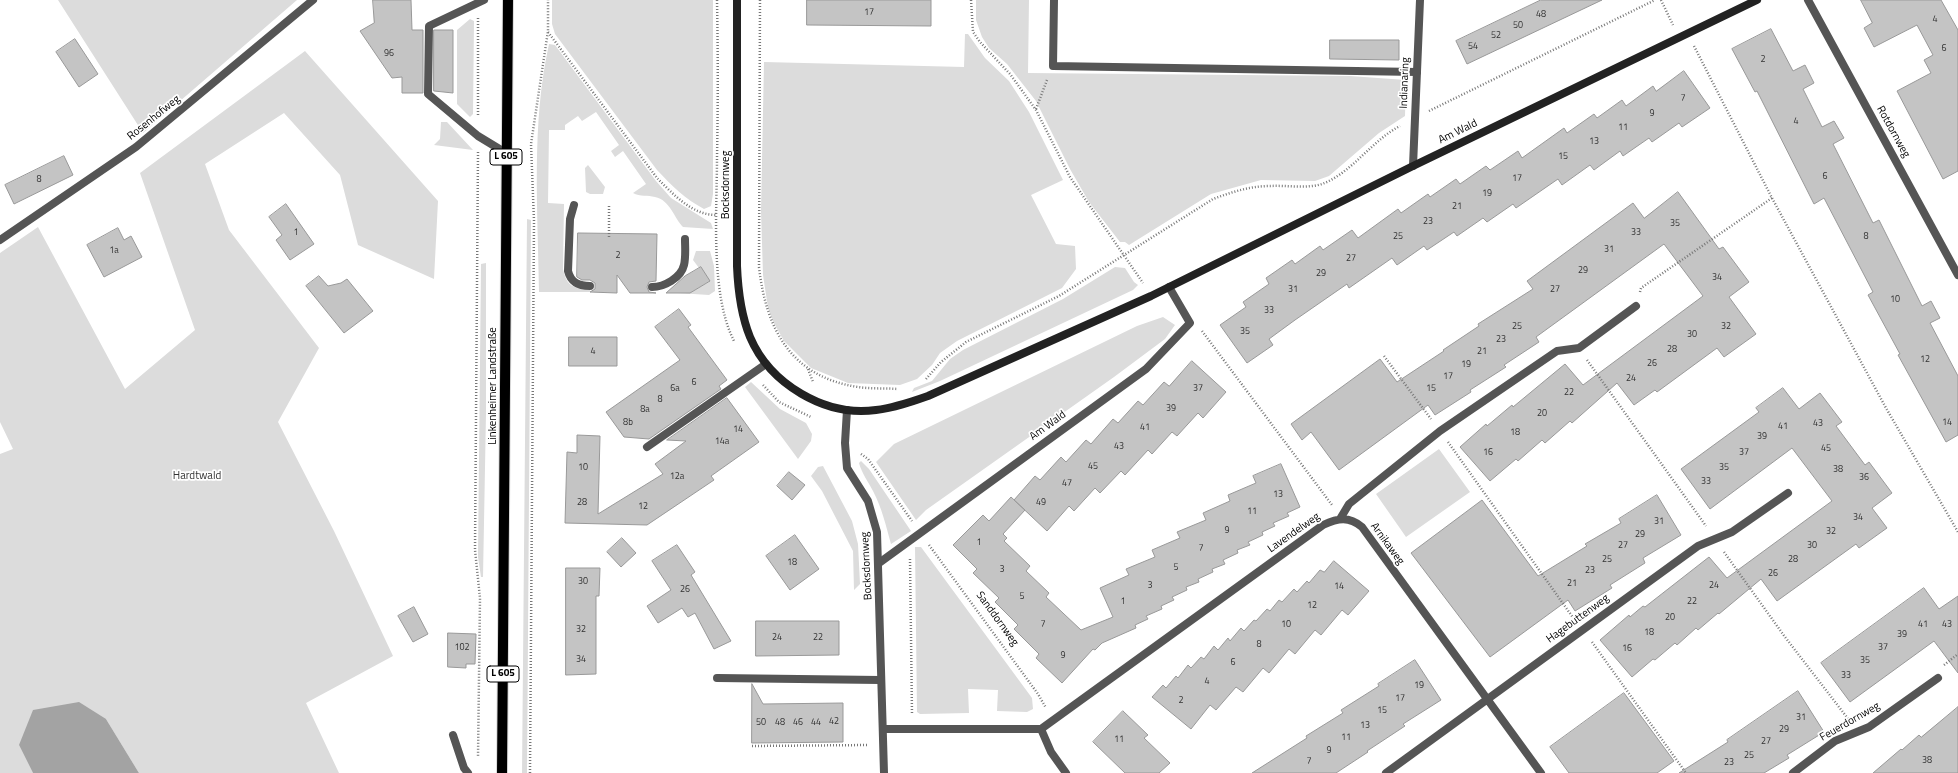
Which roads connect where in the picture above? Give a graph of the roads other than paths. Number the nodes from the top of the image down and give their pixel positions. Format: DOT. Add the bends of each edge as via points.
graph roads {
  1 [pos="312,0"];
  2 [pos="508,0"];
  3 [pos="737,0"];
  4 [pos="1054,0"];
  5 [pos="1420,0"];
  6 [pos="1758,0"];
  7 [pos="1808,0"];
  8 [pos="481,1"];
  9 [pos="1417,72"];
  10 [pos="506,153"];
  11 [pos="1413,166"];
  12 [pos="574,205"];
  13 [pos="0,240"];
  14 [pos="685,240"];
  15 [pos="1958,275"];
  16 [pos="590,286"];
  17 [pos="652,287"];
  18 [pos="1169,288"];
  19 [pos="1636,306"];
  20 [pos="766,364"];
  21 [pos="847,410"];
  22 [pos="647,447"];
  23 [pos="1788,493"];
  24 [pos="1340,519"];
  25 [pos="879,563"];
  26 [pos="718,678"];
  27 [pos="1938,678"];
  28 [pos="880,680"];
  29 [pos="1488,699"];
  30 [pos="1041,728"];
  31 [pos="883,729"];
  32 [pos="453,735"];
  33 [pos="468,773"];
  34 [pos="502,773"];
  35 [pos="884,773"];
  36 [pos="1066,773"];
  37 [pos="1386,773"];
  38 [pos="1541,773"];
  39 [pos="1793,773"];
  1 -- 13 [label="street, Rosenhofweg" via="136,147"];
  2 -- 10 [label="main road, Linkenheimer Landstraße / L 605"];
  3 -- 20 [label="main road, Bocksdornweg" via="738,280 750,338"];
  4 -- 9 [label="street" via="1053,66"];
  5 -- 9 [label="street, Indianaring"];
  6 -- 11 [label="main road, Am Wald"];
  7 -- 15 [label="street, Rotdornweg"];
  8 -- 10 [label="street" via="429,26 428,94 478,136"];
  9 -- 11 [label="street, Indianaring"];
  10 -- 34 [label="main road, Linkenheimer Landstraße / L 605"];
  11 -- 18 [label="main road, Am Wald"];
  12 -- 16 [label="street" via="570,219 569,277 576,284"];
  14 -- 17 [label="street" via="684,265 680,274 665,285"];
  18 -- 21 [label="main road, Am Wald" via="928,396 898,406 874,410"];
  18 -- 25 [label="street, Am Wald" via="1190,323 1146,368"];
  19 -- 24 [label="street" via="1579,348 1557,351 1440,431 1349,504"];
  20 -- 21 [label="main road, Bocksdornweg" via="785,382 820,404"];
  20 -- 22 [label="street"];
  21 -- 25 [label="street, Bocksdornweg" via="845,443 848,468 868,501 878,532"];
  23 -- 29 [label="street, Hagebuttenweg" via="1732,532 1698,546"];
  24 -- 29 [label="street, Arnikaweg" via="1350,519 1362,527"];
  24 -- 30 [label="street, Lavendelweg" via="1323,525"];
  25 -- 28 [label="street, Bocksdornweg"];
  26 -- 28 [label="street"];
  27 -- 39 [label="street, Feuerdornweg" via="1869,727 1835,741"];
  28 -- 31 [label="street, Bocksdornweg"];
  29 -- 37 [label="street, Hagebuttenweg"];
  29 -- 38 [label="street, Arnikaweg"];
  30 -- 31 [label="street"];
  30 -- 36 [label="street" via="1051,752"];
  31 -- 35 [label="street, Bocksdornweg"];
  32 -- 33 [label="street"];
}
